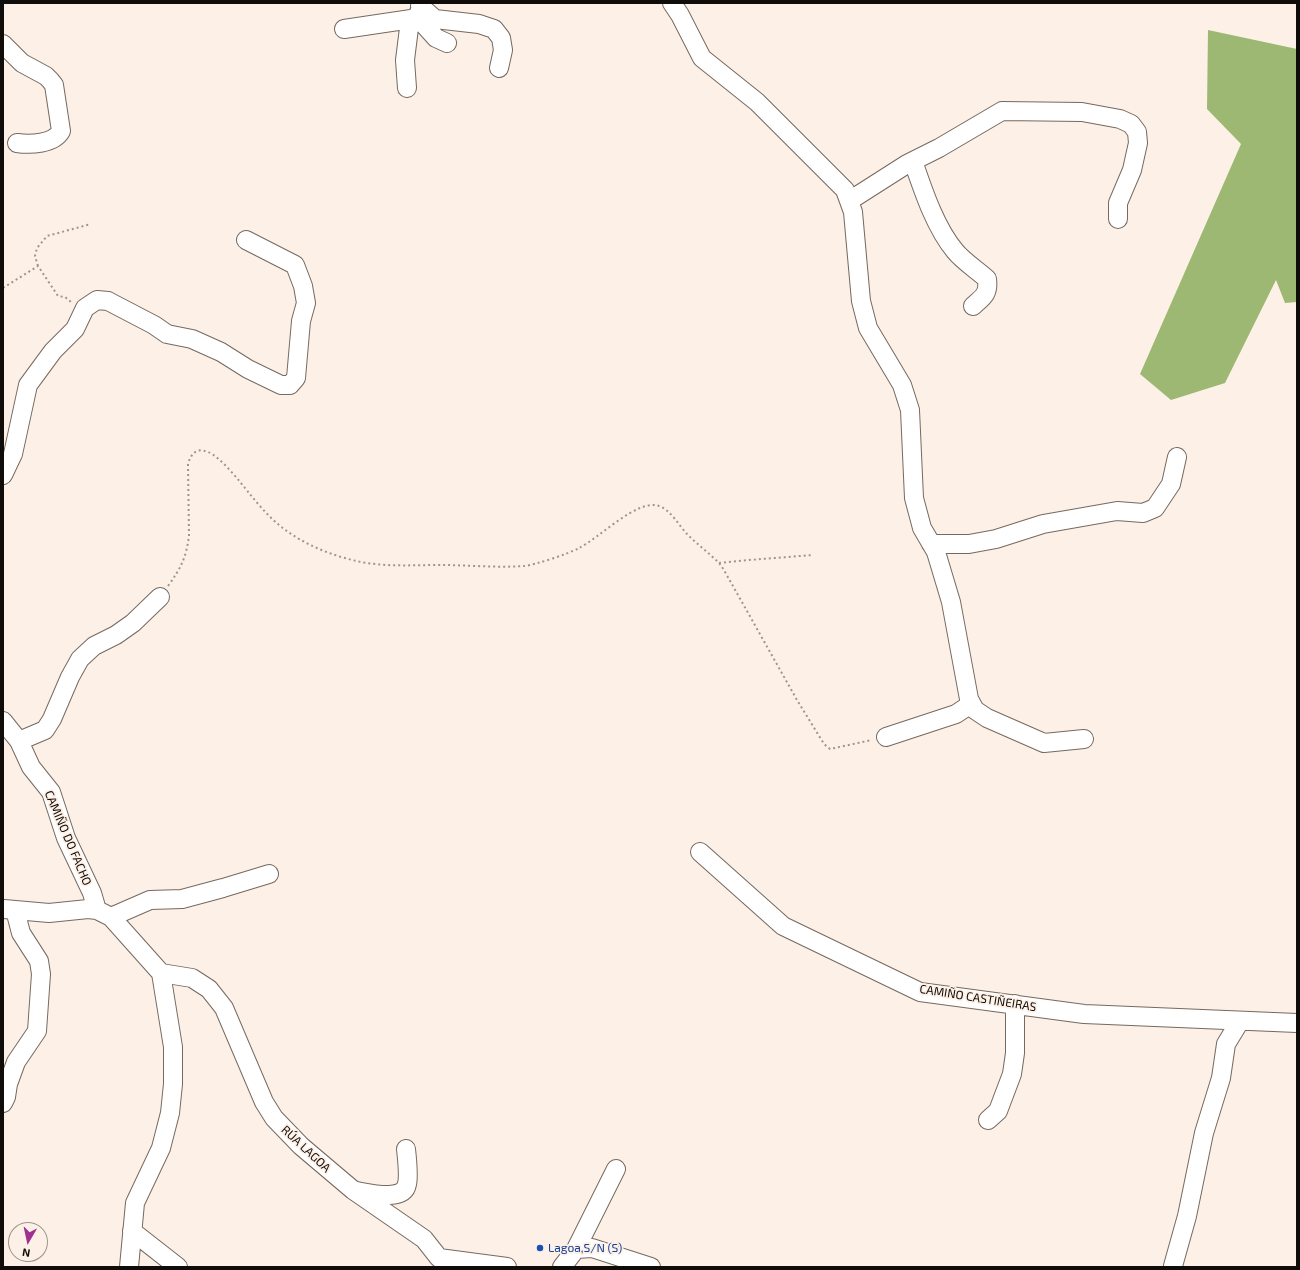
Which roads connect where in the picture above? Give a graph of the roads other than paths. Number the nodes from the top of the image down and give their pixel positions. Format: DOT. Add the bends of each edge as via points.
graph roads {
  1 [pos="672,3"];
  2 [pos="419,9"];
  3 [pos="344,29"];
  4 [pos="447,43"];
  5 [pos="3,44"];
  6 [pos="499,68"];
  7 [pos="407,88"];
  8 [pos="17,143"];
  9 [pos="913,161"];
  10 [pos="849,201"];
  11 [pos="1118,219"];
  12 [pos="246,240"];
  13 [pos="973,306"];
  14 [pos="1177,457"];
  15 [pos="3,475"];
  16 [pos="931,544"];
  17 [pos="160,596"];
  18 [pos="971,704"];
  19 [pos="3,721"];
  20 [pos="886,737"];
  21 [pos="1084,739"];
  22 [pos="19,741"];
  23 [pos="700,852"];
  24 [pos="269,874"];
  25 [pos="9,910"];
  26 [pos="104,913"];
  27 [pos="161,973"];
  28 [pos="1014,1004"];
  29 [pos="1240,1021"];
  30 [pos="1297,1024"];
  31 [pos="3,1103"];
  32 [pos="988,1120"];
  33 [pos="406,1149"];
  34 [pos="616,1169"];
  35 [pos="353,1190"];
  36 [pos="132,1231"];
  37 [pos="576,1249"];
  38 [pos="437,1263"];
  39 [pos="1173,1266"];
  40 [pos="129,1267"];
  41 [pos="178,1267"];
  42 [pos="507,1267"];
  43 [pos="562,1267"];
  44 [pos="651,1267"];
  1 -- 10 [label="street" via="702,58 757,102 845,190"];
  2 -- 3 [label="street"];
  2 -- 4 [label="street" via="436,38"];
  2 -- 6 [label="street" via="435,19 479,24 494,29 502,38 503,50"];
  2 -- 7 [label="street" via="409,28 405,60"];
  5 -- 8 [label="street" via="22,63 54,85 61,123 61,131 57,138 36,144"];
  9 -- 10 [label="street"];
  9 -- 11 [label="street" via="1002,111 1082,112 1120,119 1130,124 1137,132 1138,143 1132,170 1118,203"];
  9 -- 13 [label="street" via="927,202 946,238 955,251 987,279 985,295"];
  10 -- 16 [label="street" via="853,212 860,301 868,328 902,385 910,410 914,498 922,528"];
  12 -- 15 [label="street" via="295,265 303,286 306,304 301,321 296,378 290,385 280,385 222,352 192,340 167,334 108,301 97,300 85,308 75,329 53,351 28,385 13,454"];
  14 -- 16 [label="street" via="1171,484 1155,508 1143,513 1117,511 1043,524 996,539 969,544"];
  16 -- 18 [label="street" via="936,552 951,602"];
  17 -- 22 [label="street" via="133,623 94,646 80,659 52,719 44,730"];
  18 -- 20 [label="street" via="956,714"];
  18 -- 21 [label="street" via="987,718 1044,743"];
  19 -- 22 [label="street, CAMIÑO DO FACHO"];
  22 -- 26 [label="street, CAMIÑO DO FACHO" via="31,767 51,792 66,838"];
  23 -- 28 [label="street, CAMIÑO CASTIÑEIRAS" via="783,926 920,992"];
  24 -- 26 [label="street" via="182,899 150,900"];
  25 -- 26 [label="street" via="49,913 88,909"];
  25 -- 31 [label="street" via="39,961 41,974 37,1031 16,1062"];
  26 -- 27 [label="street, CAMIÑO DO FACHO"];
  27 -- 35 [label="street, RÚA LAGOA" via="192,978 209,989 224,1008 264,1102 274,1118 301,1146"];
  27 -- 36 [label="street" via="173,1047 170,1113 161,1148 135,1203"];
  28 -- 29 [label="street, CAMIÑO CASTIÑEIRAS" via="1084,1014"];
  28 -- 32 [label="street" via="1015,1053 1012,1074 998,1111"];
  29 -- 30 [label="street, CAMIÑO CASTIÑEIRAS"];
  29 -- 39 [label="street" via="1226,1044 1221,1078 1204,1133 1187,1216"];
  33 -- 35 [label="street" via="408,1185 402,1192 391,1196"];
  34 -- 37 [label="street"];
  35 -- 38 [label="street, RÚA LAGOA" via="424,1239"];
  36 -- 40 [label="street"];
  36 -- 41 [label="street"];
  37 -- 43 [label="street"];
  37 -- 44 [label="street" via="592,1248"];
  38 -- 42 [label="street, RÚA LAGOA"];
}
